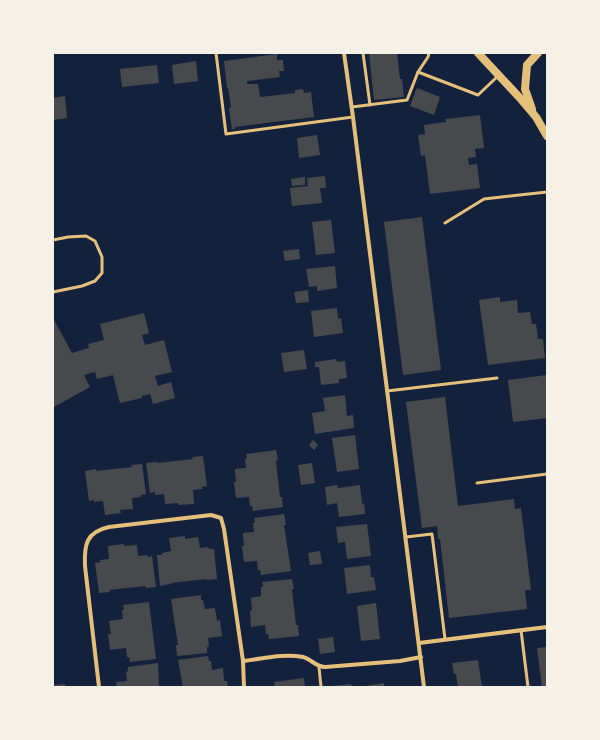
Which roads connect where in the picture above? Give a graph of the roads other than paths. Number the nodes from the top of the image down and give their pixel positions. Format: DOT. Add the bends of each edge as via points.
graph roads {
  1 [pos="216,53"];
  2 [pos="344,53"];
  3 [pos="363,53"];
  4 [pos="429,53"];
  5 [pos="478,53"];
  6 [pos="538,53"];
  7 [pos="418,72"];
  8 [pos="499,76"];
  9 [pos="370,105"];
  10 [pos="352,107"];
  11 [pos="353,117"];
  12 [pos="536,117"];
  13 [pos="547,136"];
  14 [pos="547,192"];
  15 [pos="444,223"];
  16 [pos="53,240"];
  17 [pos="53,292"];
  18 [pos="497,378"];
  19 [pos="387,391"];
  20 [pos="547,474"];
  21 [pos="477,483"];
  22 [pos="406,537"];
  23 [pos="547,627"];
  24 [pos="521,630"];
  25 [pos="445,639"];
  26 [pos="419,643"];
  27 [pos="421,657"];
  28 [pos="243,661"];
  29 [pos="319,667"];
  30 [pos="99,687"];
  31 [pos="244,687"];
  32 [pos="321,687"];
  33 [pos="424,687"];
  34 [pos="528,687"];
  1 -- 11 [label="lane" via="226,134"];
  2 -- 10 [label="street"];
  3 -- 9 [label="lane"];
  4 -- 7 [label="lane"];
  5 -- 8 [label="main road"];
  6 -- 12 [label="main road" via="527,65 525,89"];
  7 -- 8 [label="lane" via="478,95"];
  7 -- 9 [label="lane" via="407,100"];
  8 -- 12 [label="main road"];
  9 -- 10 [label="lane"];
  10 -- 11 [label="street"];
  11 -- 19 [label="street"];
  12 -- 13 [label="main road"];
  14 -- 15 [label="lane" via="484,200"];
  16 -- 17 [label="lane" via="86,236 95,241 102,257 102,273 95,281"];
  18 -- 19 [label="lane"];
  19 -- 22 [label="street"];
  20 -- 21 [label="lane"];
  22 -- 25 [label="lane" via="432,534"];
  22 -- 26 [label="street"];
  23 -- 24 [label="street"];
  24 -- 25 [label="street"];
  24 -- 34 [label="lane"];
  25 -- 26 [label="street"];
  26 -- 27 [label="street"];
  27 -- 29 [label="street"];
  27 -- 33 [label="street"];
  28 -- 29 [label="street" via="288,655 304,658"];
  28 -- 30 [label="street" via="221,518 207,515 102,528 94,532 88,540 85,552"];
  28 -- 31 [label="street"];
  29 -- 32 [label="lane"];
}
